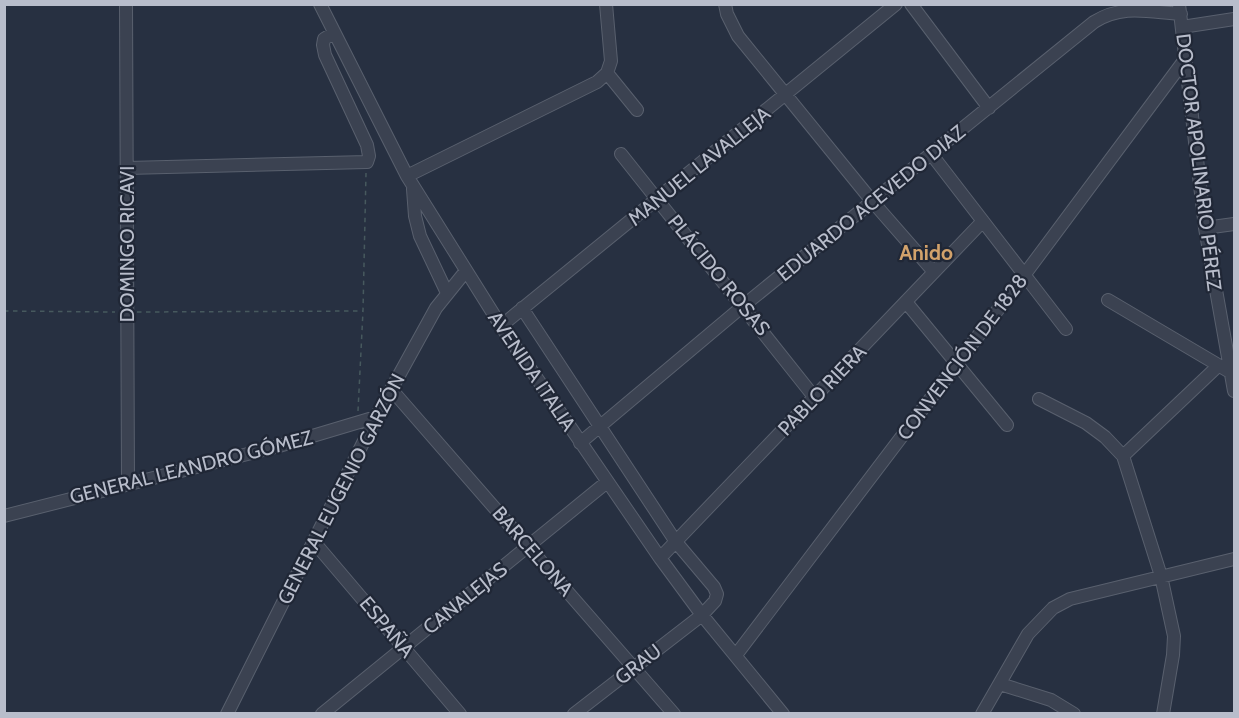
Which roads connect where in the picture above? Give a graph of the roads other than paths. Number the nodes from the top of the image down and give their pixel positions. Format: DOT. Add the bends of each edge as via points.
graph roads {
  1 [pos="126,4"];
  2 [pos="320,4"];
  3 [pos="606,4"];
  4 [pos="725,4"];
  5 [pos="896,4"];
  6 [pos="911,4"];
  7 [pos="1148,8"];
  8 [pos="1181,15"];
  9 [pos="1234,19"];
  10 [pos="334,33"];
  11 [pos="1186,58"];
  12 [pos="607,73"];
  13 [pos="786,94"];
  14 [pos="988,108"];
  15 [pos="637,110"];
  16 [pos="621,154"];
  17 [pos="932,155"];
  18 [pos="127,168"];
  19 [pos="409,181"];
  20 [pos="658,199"];
  21 [pos="873,201"];
  22 [pos="983,221"];
  23 [pos="1234,224"];
  24 [pos="1205,228"];
  25 [pos="465,272"];
  26 [pos="934,272"];
  27 [pos="1025,274"];
  28 [pos="447,292"];
  29 [pos="1108,300"];
  30 [pos="906,302"];
  31 [pos="743,306"];
  32 [pos="522,308"];
  33 [pos="501,326"];
  34 [pos="1066,329"];
  35 [pos="957,364"];
  36 [pos="1218,366"];
  37 [pos="1230,372"];
  38 [pos="391,389"];
  39 [pos="1234,391"];
  40 [pos="815,398"];
  41 [pos="1039,399"];
  42 [pos="376,417"];
  43 [pos="1007,425"];
  44 [pos="601,426"];
  45 [pos="580,443"];
  46 [pos="1123,456"];
  47 [pos="607,482"];
  48 [pos="128,483"];
  49 [pos="4,516"];
  50 [pos="314,542"];
  51 [pos="676,542"];
  52 [pos="529,546"];
  53 [pos="660,558"];
  54 [pos="1234,559"];
  55 [pos="1161,576"];
  56 [pos="702,615"];
  57 [pos="405,647"];
  58 [pos="736,655"];
  59 [pos="634,667"];
  60 [pos="1000,684"];
  61 [pos="1072,713"];
  62 [pos="227,714"];
  63 [pos="322,714"];
  64 [pos="460,714"];
  65 [pos="574,714"];
  66 [pos="674,714"];
  67 [pos="783,714"];
  68 [pos="982,714"];
  69 [pos="1163,714"];
  1 -- 18 [label="street, DOMINGO RICAVI"];
  2 -- 10 [label="street, AVENIDA ITALIA"];
  3 -- 12 [label="street" via="611,61"];
  4 -- 13 [label="street" via="738,36"];
  5 -- 13 [label="street, MANUEL LAVALLEJA"];
  6 -- 14 [label="street"];
  7 -- 8 [label="street, EDUARDO ACEVEDO DIAZ"];
  7 -- 14 [label="street, EDUARDO ACEVEDO DIAZ" via="1108,13"];
  8 -- 9 [label="street, EDUARDO ACEVEDO DIAZ"];
  8 -- 11 [label="street, DOCTOR APOLINARIO PÉREZ"];
  10 -- 18 [label="street" via="324,39 325,55 367,145 367,162"];
  10 -- 19 [label="street, AVENIDA ITALIA"];
  11 -- 24 [label="street, DOCTOR APOLINARIO PÉREZ"];
  11 -- 27 [label="street, CONVENCIÓN DE 1828"];
  12 -- 15 [label="street"];
  12 -- 19 [label="street" via="597,82"];
  13 -- 20 [label="street, MANUEL LAVALLEJA"];
  13 -- 21 [label="street"];
  14 -- 17 [label="street, EDUARDO ACEVEDO DIAZ"];
  16 -- 20 [label="street, PLÁCIDO ROSAS"];
  17 -- 21 [label="street, EDUARDO ACEVEDO DIAZ"];
  17 -- 22 [label="street"];
  18 -- 48 [label="street, DOMINGO RICAVI"];
  19 -- 25 [label="street, AVENIDA ITALIA"];
  19 -- 28 [label="street" via="420,236"];
  20 -- 31 [label="street, PLÁCIDO ROSAS"];
  20 -- 32 [label="street, MANUEL LAVALLEJA"];
  21 -- 26 [label="street"];
  21 -- 31 [label="street, EDUARDO ACEVEDO DIAZ"];
  22 -- 26 [label="street, PABLO RIERA"];
  22 -- 27 [label="street"];
  23 -- 24 [label="street"];
  24 -- 37 [label="street, DOCTOR APOLINARIO PÉREZ"];
  25 -- 28 [label="street, GENERAL EUGENIO GARZÓN"];
  25 -- 33 [label="street, AVENIDA ITALIA"];
  26 -- 30 [label="street, PABLO RIERA"];
  27 -- 34 [label="street"];
  27 -- 35 [label="street, CONVENCIÓN DE 1828"];
  28 -- 38 [label="street, GENERAL EUGENIO GARZÓN"];
  29 -- 36 [label="street"];
  30 -- 35 [label="street"];
  30 -- 40 [label="street, PABLO RIERA"];
  31 -- 40 [label="street, PLÁCIDO ROSAS"];
  31 -- 44 [label="street, EDUARDO ACEVEDO DIAZ"];
  32 -- 33 [label="street, MANUEL LAVALLEJA"];
  32 -- 44 [label="street"];
  33 -- 45 [label="street, AVENIDA ITALIA"];
  35 -- 43 [label="street"];
  35 -- 58 [label="street, CONVENCIÓN DE 1828"];
  36 -- 37 [label="street"];
  36 -- 46 [label="street"];
  37 -- 39 [label="street, DOCTOR APOLINARIO PÉREZ"];
  38 -- 42 [label="street, GENERAL EUGENIO GARZÓN"];
  38 -- 52 [label="street, BARCELONA"];
  40 -- 51 [label="street, PABLO RIERA"];
  41 -- 46 [label="street" via="1086,423"];
  42 -- 48 [label="street, GENERAL LEANDRO GÓMEZ" via="279,446"];
  42 -- 50 [label="street, GENERAL EUGENIO GARZÓN"];
  44 -- 45 [label="street, EDUARDO ACEVEDO DIAZ"];
  44 -- 51 [label="street"];
  45 -- 47 [label="street, AVENIDA ITALIA"];
  46 -- 55 [label="street"];
  47 -- 52 [label="street, CANALEJAS"];
  47 -- 53 [label="street, AVENIDA ITALIA"];
  48 -- 49 [label="street, GENERAL LEANDRO GÓMEZ"];
  50 -- 57 [label="street, ESPAÑA"];
  50 -- 62 [label="street, GENERAL EUGENIO GARZÓN"];
  51 -- 53 [label="street, PABLO RIERA"];
  51 -- 56 [label="street" via="717,594"];
  52 -- 57 [label="street, CANALEJAS"];
  52 -- 59 [label="street, BARCELONA"];
  53 -- 56 [label="street, AVENIDA ITALIA"];
  54 -- 55 [label="street"];
  55 -- 60 [label="street" via="1070,598 1053,608 1028,634"];
  55 -- 69 [label="street" via="1174,636"];
  56 -- 58 [label="street, AVENIDA ITALIA"];
  56 -- 59 [label="street, GRAU"];
  57 -- 63 [label="street, CANALEJAS"];
  57 -- 64 [label="street, ESPAÑA"];
  58 -- 67 [label="street, AVENIDA ITALIA"];
  59 -- 65 [label="street, GRAU"];
  59 -- 66 [label="street, BARCELONA"];
  60 -- 61 [label="street" via="1051,700"];
  60 -- 68 [label="street"];
}
